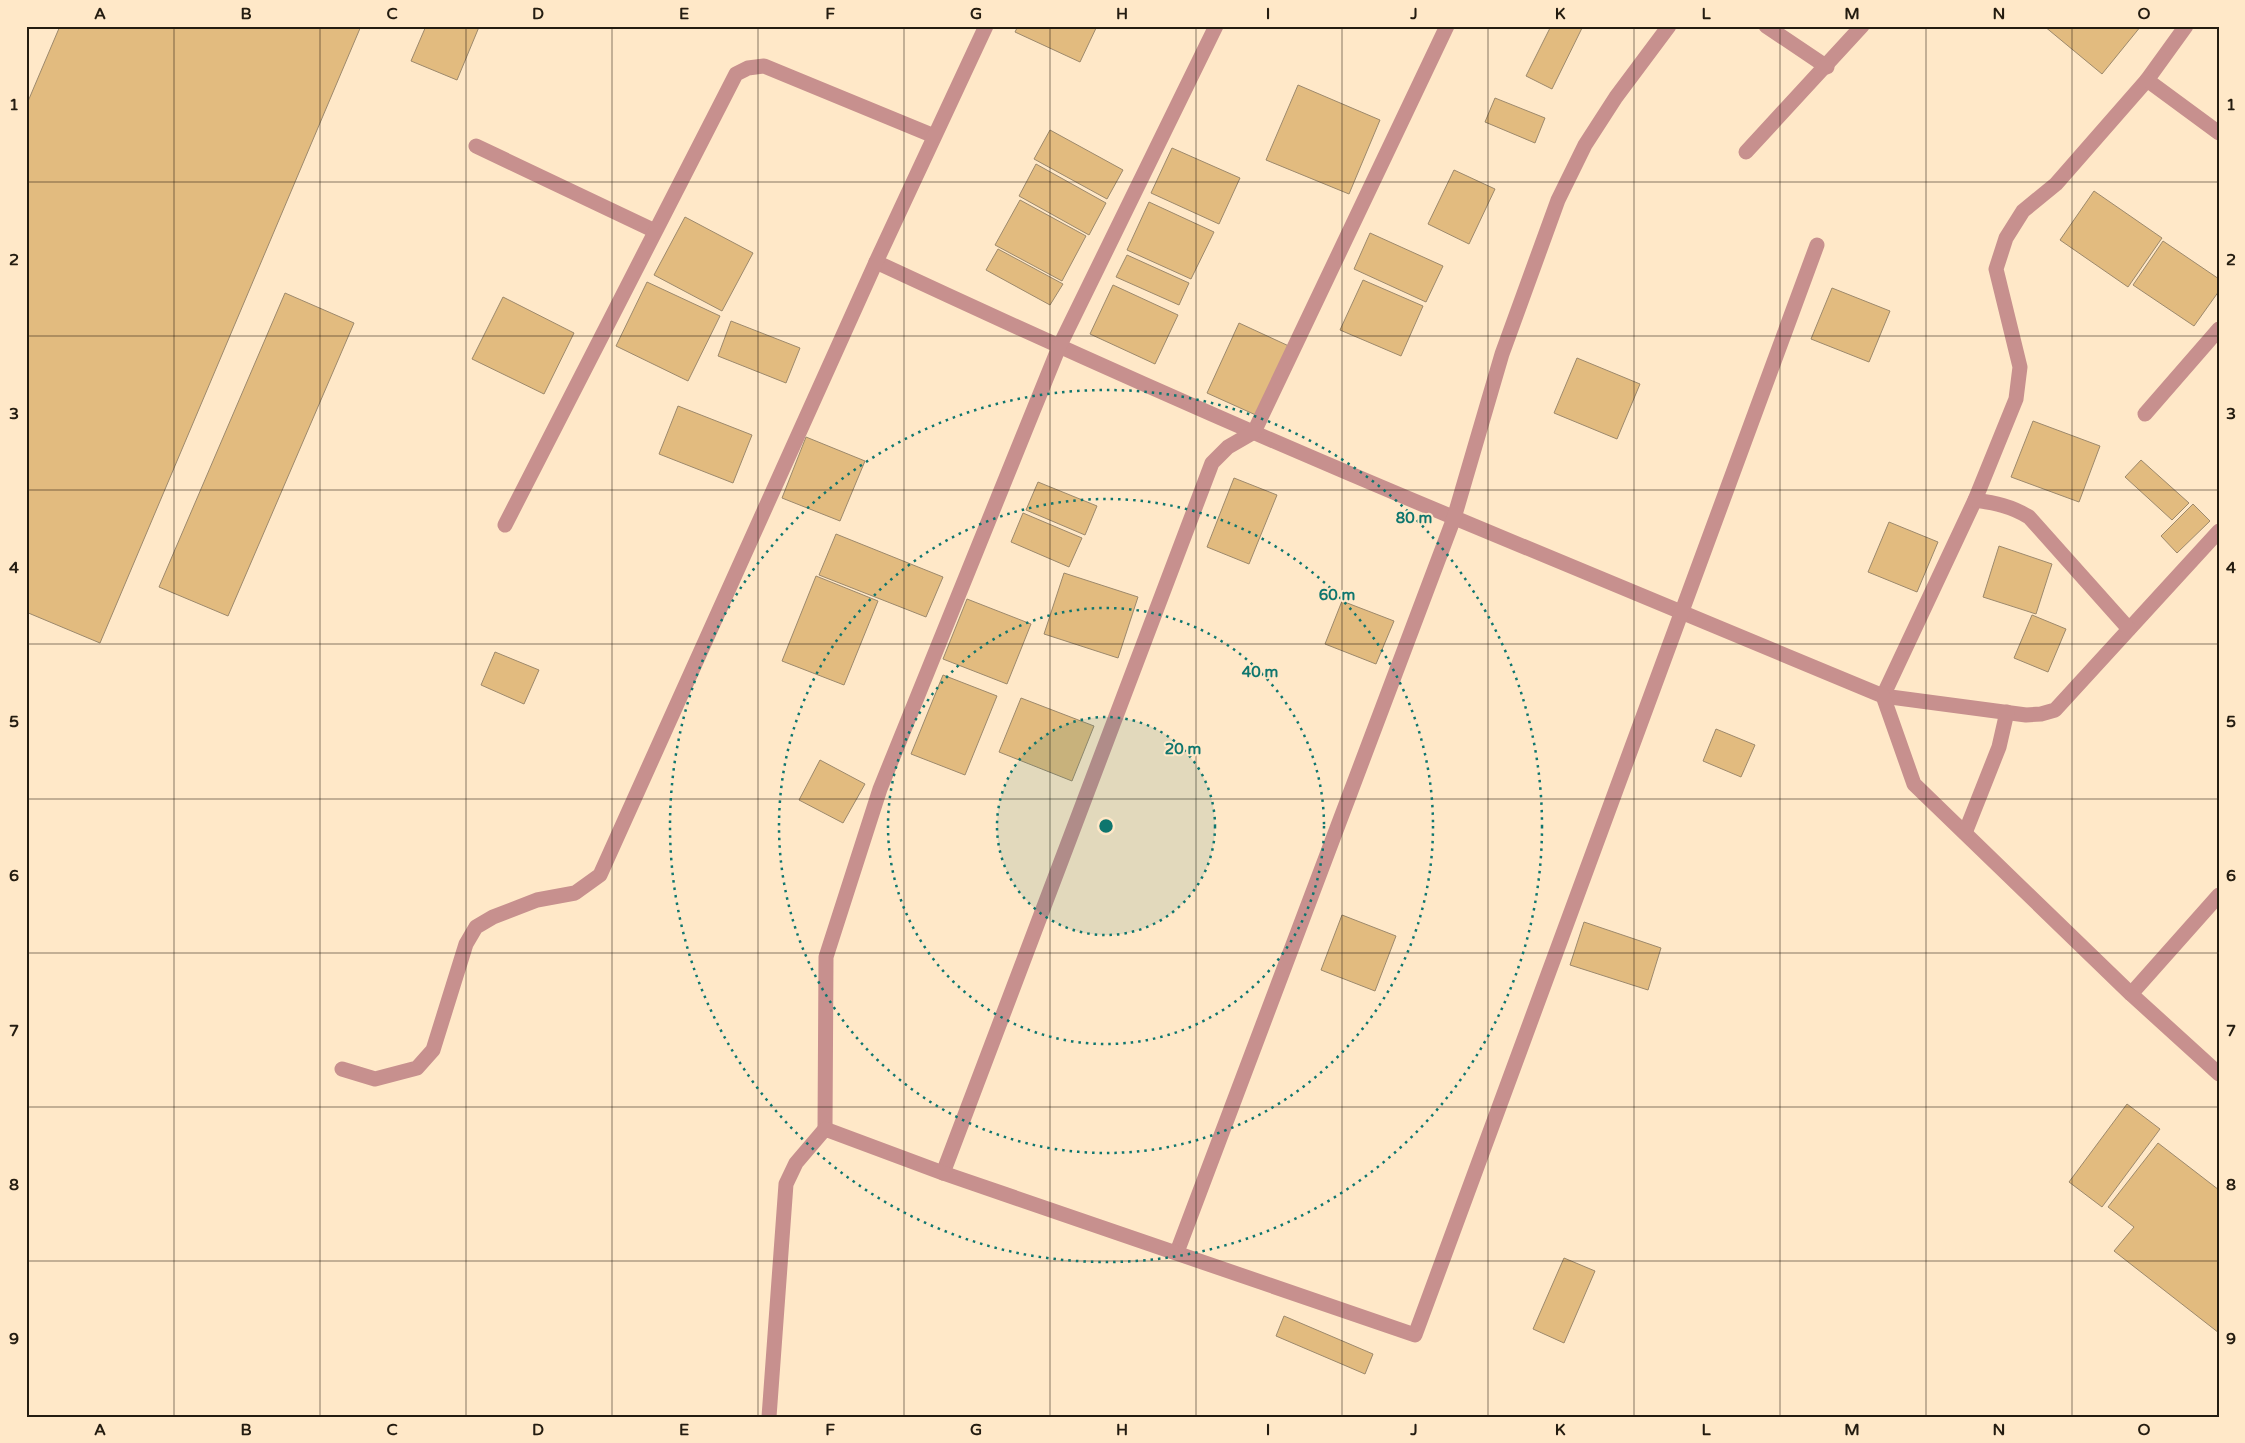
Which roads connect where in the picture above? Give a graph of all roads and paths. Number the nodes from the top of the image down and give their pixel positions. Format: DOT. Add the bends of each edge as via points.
graph roads {
  1 [pos="986,26"];
  2 [pos="1216,26"];
  3 [pos="1447,26"];
  4 [pos="1669,26"];
  5 [pos="1766,26"];
  6 [pos="1862,26"];
  7 [pos="2186,26"];
  8 [pos="1827,67"];
  9 [pos="2147,80"];
  10 [pos="2219,133"];
  11 [pos="934,136"];
  12 [pos="476,146"];
  13 [pos="1746,152"];
  14 [pos="655,231"];
  15 [pos="1816,245"];
  16 [pos="876,262"];
  17 [pos="2219,329"];
  18 [pos="1059,347"];
  19 [pos="2145,414"];
  20 [pos="1254,432"];
  21 [pos="1975,500"];
  22 [pos="1454,518"];
  23 [pos="505,525"];
  24 [pos="2219,531"];
  25 [pos="1681,610"];
  26 [pos="2129,629"];
  27 [pos="1883,696"];
  28 [pos="2007,712"];
  29 [pos="1965,833"];
  30 [pos="2219,895"];
  31 [pos="2131,994"];
  32 [pos="342,1069"];
  33 [pos="2219,1074"];
  34 [pos="826,1129"];
  35 [pos="943,1173"];
  36 [pos="1177,1252"];
  37 [pos="769,1417"];
  1 -- 11 [label="street"];
  2 -- 18 [label="street"];
  3 -- 20 [label="street"];
  4 -- 22 [label="street" via="1590,137 1558,200 1502,354"];
  5 -- 8 [label="street"];
  6 -- 8 [label="street"];
  7 -- 9 [label="street"];
  8 -- 13 [label="street"];
  9 -- 10 [label="street"];
  9 -- 21 [label="street" via="2056,184 2023,211 2006,238 1996,269 2020,367 2016,399"];
  11 -- 14 [label="street" via="764,66 748,68 736,74"];
  11 -- 16 [label="street"];
  12 -- 14 [label="street"];
  14 -- 23 [label="street"];
  15 -- 25 [label="street"];
  16 -- 18 [label="street"];
  16 -- 32 [label="street" via="600,875 575,893 537,900 476,927 466,944 433,1050 417,1068 375,1079"];
  17 -- 19 [label="street"];
  18 -- 20 [label="street"];
  18 -- 34 [label="street" via="880,789 826,957"];
  20 -- 22 [label="street"];
  20 -- 35 [label="street" via="1228,447 1212,463"];
  21 -- 26 [label="street" via="2016,509 2029,517"];
  21 -- 27 [label="street"];
  22 -- 25 [label="street"];
  22 -- 36 [label="street"];
  24 -- 26 [label="street"];
  25 -- 27 [label="street"];
  25 -- 36 [label="street" via="1416,1335"];
  26 -- 28 [label="street" via="2055,710 2042,714"];
  27 -- 28 [label="street"];
  27 -- 29 [label="street" via="1914,784"];
  28 -- 29 [label="street" via="1999,747"];
  29 -- 31 [label="street"];
  30 -- 31 [label="street"];
  31 -- 33 [label="street"];
  34 -- 35 [label="street"];
  34 -- 37 [label="street" via="796,1163 786,1184"];
  35 -- 36 [label="street"];
}
